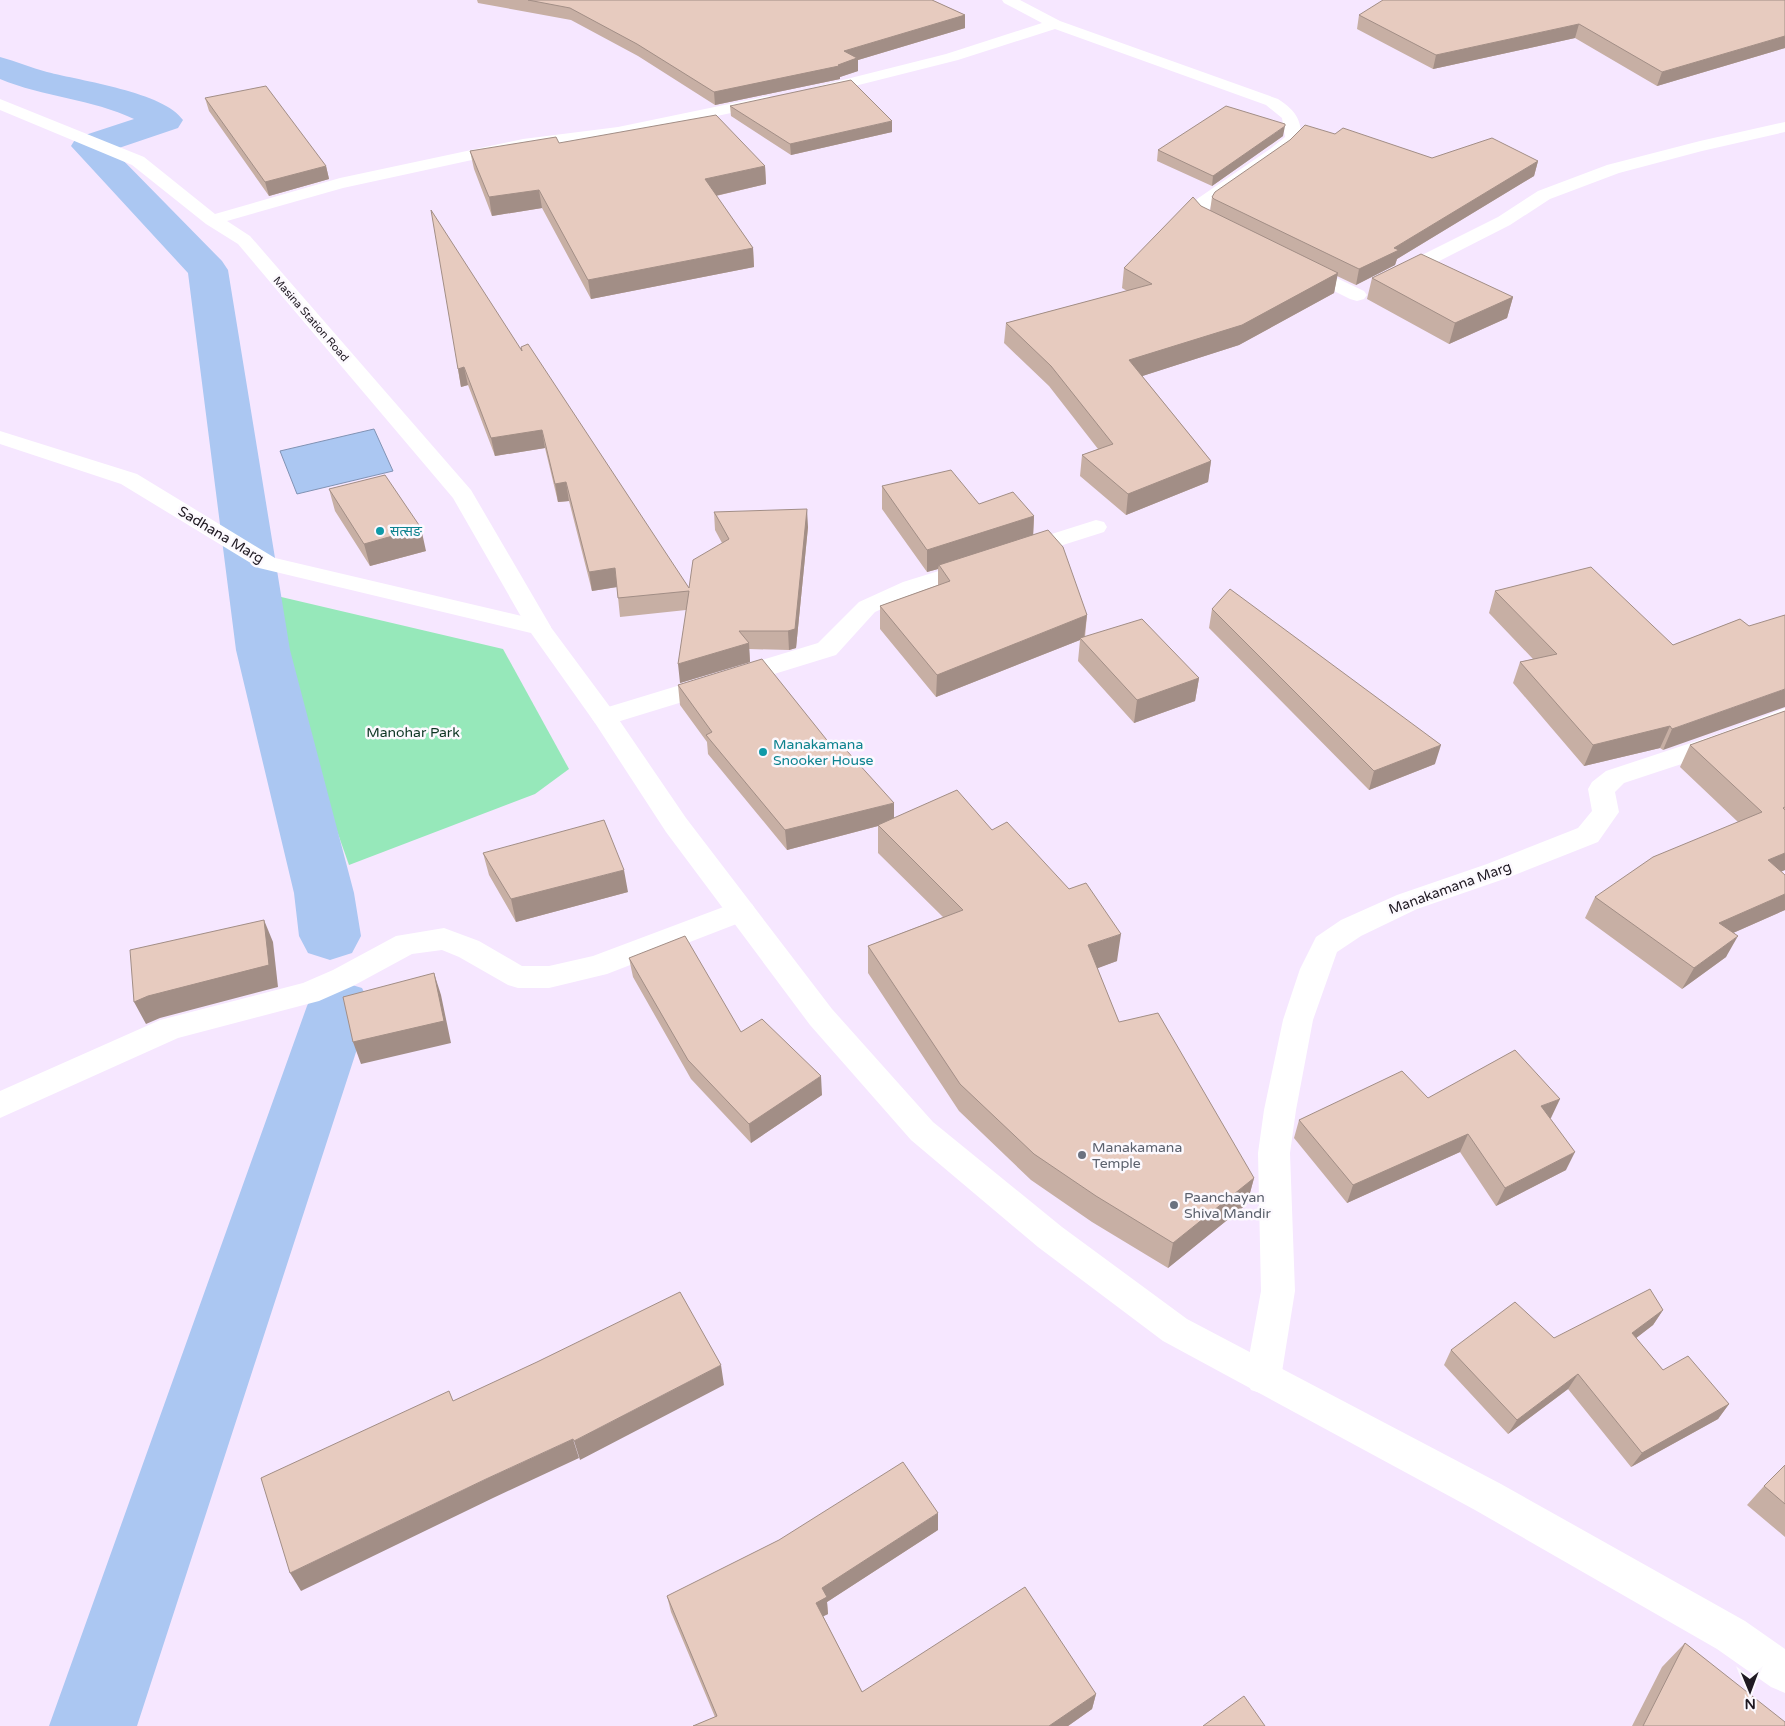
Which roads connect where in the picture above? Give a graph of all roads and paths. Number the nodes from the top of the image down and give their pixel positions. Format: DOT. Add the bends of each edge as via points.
graph roads {
  1 [pos="1009,0"];
  2 [pos="1055,24"];
  3 [pos="0,104"];
  4 [pos="1785,127"];
  5 [pos="212,220"];
  6 [pos="1237,235"];
  7 [pos="1286,260"];
  8 [pos="0,437"];
  9 [pos="1096,527"];
  10 [pos="539,627"];
  11 [pos="1785,717"];
  12 [pos="604,718"];
  13 [pos="742,911"];
  14 [pos="0,1105"];
  15 [pos="1263,1378"];
  16 [pos="1785,1673"];
  1 -- 2 [label="street"];
  2 -- 5 [label="street" via="952,57 826,90 618,132 523,144 340,183"];
  2 -- 6 [label="street" via="1272,102 1288,112 1294,126 1293,138 1203,203 1199,212 1205,220"];
  3 -- 5 [label="street, Masina Station Road" via="138,161"];
  4 -- 7 [label="street" via="1613,169 1544,195 1504,221 1350,299"];
  5 -- 10 [label="street, Masina Station Road" via="244,240 463,495"];
  8 -- 10 [label="street, Sadhana Marg" via="129,479 267,563"];
  9 -- 12 [label="street" via="911,588 867,607 827,649"];
  10 -- 12 [label="street, Masina Station Road"];
  11 -- 15 [label="street, Manakamana Marg" via="1616,777 1601,789 1606,812 1588,835 1498,871 1407,902 1351,928 1326,945 1298,1020 1278,1118 1274,1152 1278,1291"];
  12 -- 13 [label="street, Masina Station Road" via="676,825"];
  13 -- 14 [label="street" via="597,966 549,977 518,977 444,938 406,944 309,993 171,1028"];
  13 -- 15 [label="street, Masina Station Road" via="821,1017 922,1131 1050,1236 1175,1330"];
  15 -- 16 [label="street, Masina Station Road" via="1497,1502 1732,1634"];
}
